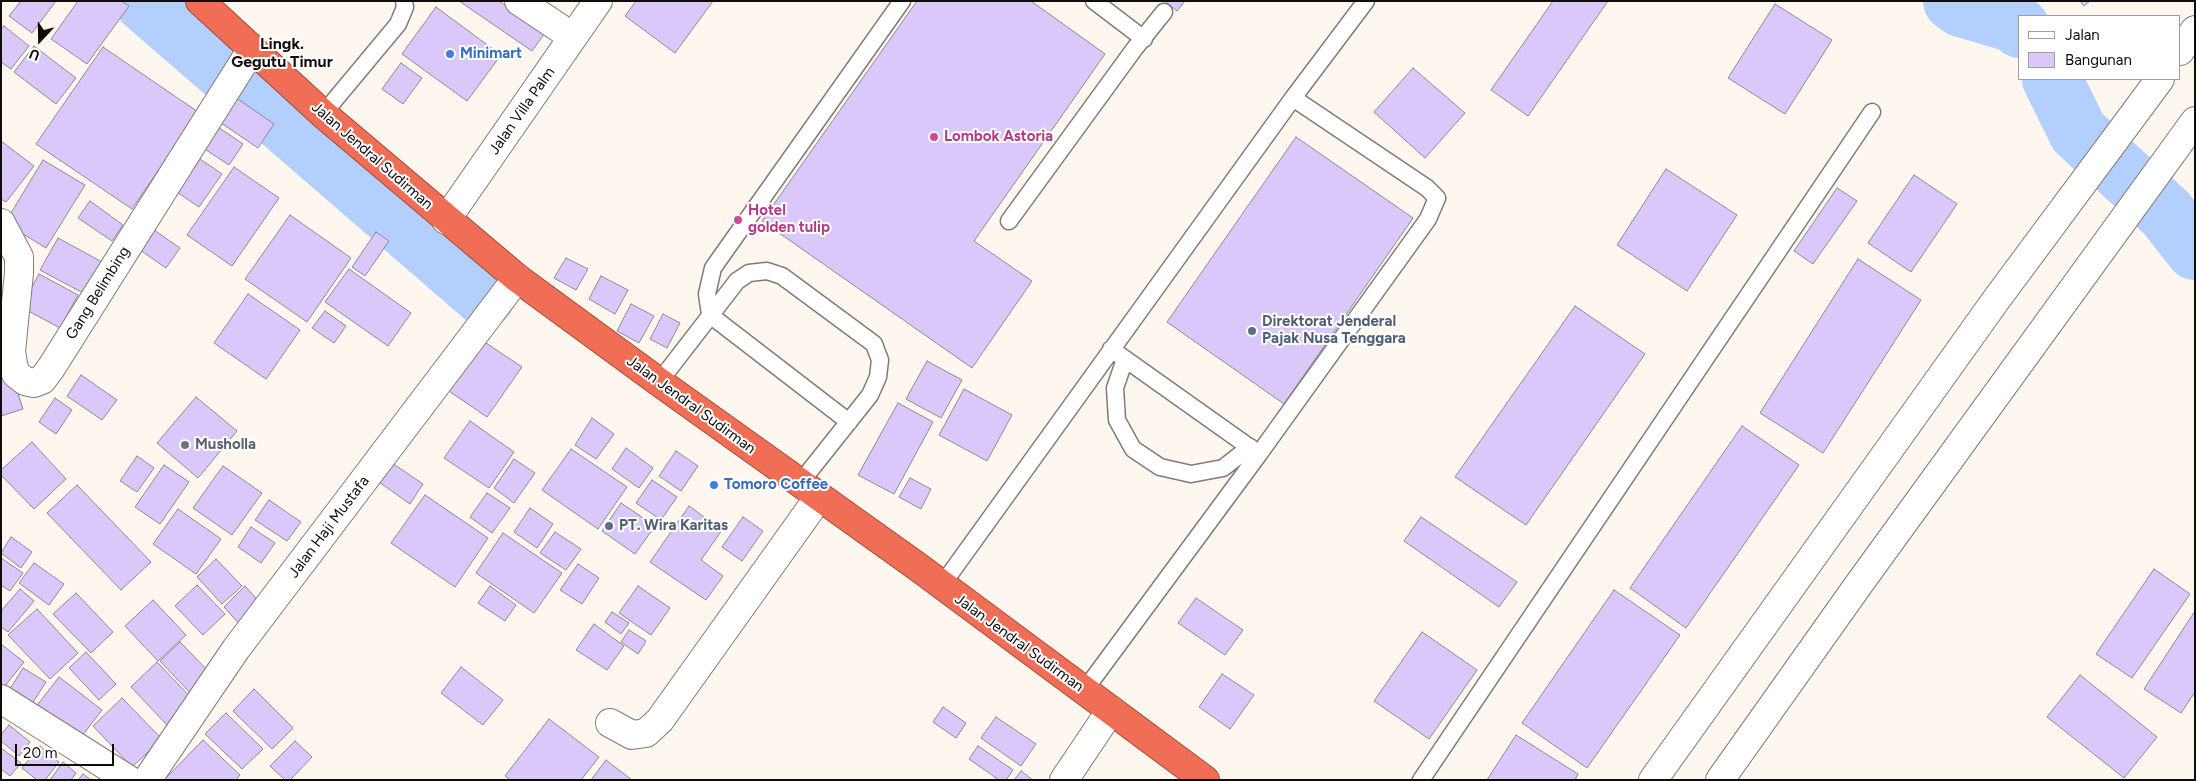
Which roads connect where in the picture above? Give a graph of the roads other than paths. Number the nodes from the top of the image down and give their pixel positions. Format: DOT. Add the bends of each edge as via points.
graph roads {
  1 [pos="200,1"];
  2 [pos="404,1"];
  3 [pos="519,1"];
  4 [pos="598,1"];
  5 [pos="902,1"];
  6 [pos="1094,1"];
  7 [pos="1366,1"];
  8 [pos="1164,12"];
  9 [pos="2195,30"];
  10 [pos="573,37"];
  11 [pos="1144,38"];
  12 [pos="252,49"];
  13 [pos="2181,50"];
  14 [pos="2159,80"];
  15 [pos="1293,98"];
  16 [pos="1872,112"];
  17 [pos="323,114"];
  18 [pos="2190,127"];
  19 [pos="446,220"];
  20 [pos="1009,221"];
  21 [pos="1,223"];
  22 [pos="517,278"];
  23 [pos="710,316"];
  24 [pos="1111,349"];
  25 [pos="1125,359"];
  26 [pos="659,382"];
  27 [pos="849,422"];
  28 [pos="1254,451"];
  29 [pos="809,490"];
  30 [pos="942,586"];
  31 [pos="1084,691"];
  32 [pos="1,699"];
  33 [pos="1111,710"];
  34 [pos="610,723"];
  35 [pos="129,780"];
  36 [pos="146,780"];
  37 [pos="1064,780"];
  38 [pos="1205,780"];
  39 [pos="1421,780"];
  40 [pos="1652,780"];
  41 [pos="1720,780"];
  1 -- 12 [label="highway, Jalan Jendral Sudirman"];
  2 -- 17 [label="lane" via="398,24"];
  3 -- 10 [label="street"];
  4 -- 10 [label="street, Jalan Villa Palm"];
  5 -- 23 [label="lane" via="713,268 707,294"];
  6 -- 11 [label="lane"];
  7 -- 15 [label="lane"];
  8 -- 11 [label="lane"];
  9 -- 13 [label="street"];
  10 -- 19 [label="street, Jalan Villa Palm"];
  11 -- 20 [label="lane"];
  12 -- 17 [label="highway, Jalan Jendral Sudirman"];
  12 -- 21 [label="street, Gang Belimbing" via="51,368 42,380 34,383 16,374 13,364 11,351 19,257"];
  14 -- 40 [label="street" via="1996,300"];
  15 -- 24 [label="lane"];
  15 -- 28 [label="lane" via="1427,188 1437,198 1428,218"];
  16 -- 39 [label="lane"];
  17 -- 19 [label="highway, Jalan Jendral Sudirman"];
  18 -- 41 [label="street"];
  19 -- 22 [label="highway, Jalan Jendral Sudirman"];
  22 -- 26 [label="highway, Jalan Jendral Sudirman"];
  22 -- 36 [label="street, Jalan Haji Mustafa" via="236,649"];
  23 -- 26 [label="lane"];
  23 -- 27 [label="lane"];
  23 -- 27 [label="lane" via="737,282 749,273 767,271 782,276 874,344 880,360 878,378"];
  24 -- 25 [label="lane"];
  24 -- 30 [label="lane"];
  25 -- 28 [label="lane"];
  25 -- 28 [label="lane" via="1115,388 1118,420 1134,448 1160,467 1192,474 1223,468"];
  26 -- 29 [label="highway, Jalan Jendral Sudirman"];
  27 -- 29 [label="lane"];
  28 -- 31 [label="lane"];
  29 -- 30 [label="highway, Jalan Jendral Sudirman"];
  29 -- 34 [label="street" via="660,720 646,733 632,735"];
  30 -- 31 [label="highway, Jalan Jendral Sudirman"];
  31 -- 33 [label="highway, Jalan Jendral Sudirman"];
  32 -- 35 [label="street"];
  33 -- 37 [label="street"];
  33 -- 38 [label="highway, Jalan Jendral Sudirman"];
}
